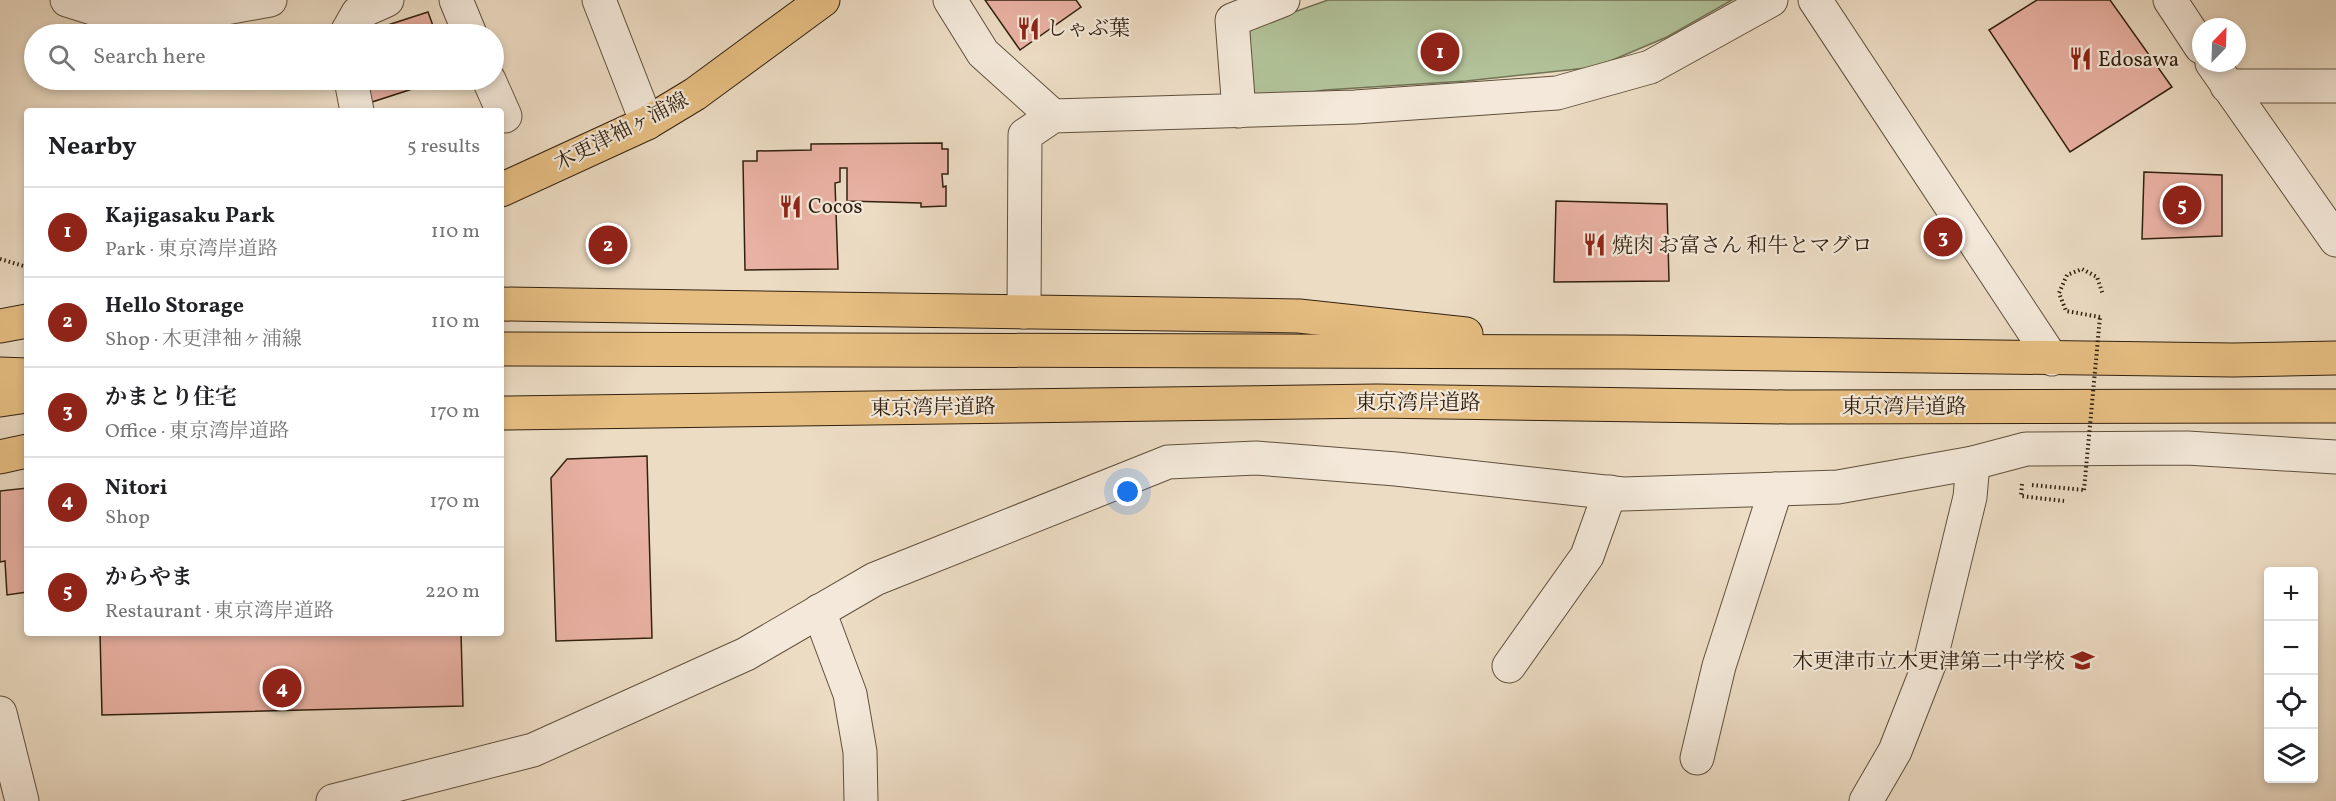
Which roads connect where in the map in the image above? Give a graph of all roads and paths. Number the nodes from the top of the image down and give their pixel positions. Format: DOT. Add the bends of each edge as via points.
graph roads {
  1 [pos="67,0"];
  2 [pos="270,0"];
  3 [pos="387,0"];
  4 [pos="456,0"];
  5 [pos="599,0"];
  6 [pos="823,0"];
  7 [pos="950,0"];
  8 [pos="1283,0"];
  9 [pos="1771,0"];
  10 [pos="1815,0"];
  11 [pos="2170,0"];
  12 [pos="351,24"];
  13 [pos="466,24"];
  14 [pos="2192,33"];
  15 [pos="2220,74"];
  16 [pos="2336,86"];
  17 [pos="353,90"];
  18 [pos="493,90"];
  19 [pos="356,108"];
  20 [pos="501,108"];
  21 [pos="1239,111"];
  22 [pos="1053,116"];
  23 [pos="647,123"];
  24 [pos="504,189"];
  25 [pos="2336,240"];
  26 [pos="0,259"];
  27 [pos="24,266"];
  28 [pos="2103,295"];
  29 [pos="504,304"];
  30 [pos="1024,312"];
  31 [pos="24,322"];
  32 [pos="0,326"];
  33 [pos="504,349"];
  34 [pos="1626,352"];
  35 [pos="2336,358"];
  36 [pos="2052,359"];
  37 [pos="0,374"];
  38 [pos="24,375"];
  39 [pos="24,396"];
  40 [pos="0,400"];
  41 [pos="2336,406"];
  42 [pos="504,413"];
  43 [pos="24,452"];
  44 [pos="2336,457"];
  45 [pos="0,458"];
  46 [pos="1973,463"];
  47 [pos="1776,489"];
  48 [pos="1610,492"];
  49 [pos="2064,501"];
  50 [pos="819,611"];
  51 [pos="1509,666"];
  52 [pos="0,713"];
  53 [pos="1697,758"];
  54 [pos="395,793"];
  55 [pos="22,801"];
  56 [pos="333,801"];
  57 [pos="861,801"];
  58 [pos="1866,801"];
  1 -- 2 [label="street" via="105,12 188,15"];
  3 -- 12 [label="street" via="358,12"];
  4 -- 13 [label="street"];
  5 -- 23 [label="street"];
  6 -- 23 [label="main road, 木更津袖ヶ浦線" via="695,94"];
  7 -- 22 [label="street" via="983,52"];
  8 -- 21 [label="street" via="1232,20"];
  9 -- 21 [label="street" via="1650,67 1557,93"];
  10 -- 36 [label="street"];
  11 -- 14 [label="street"];
  15 -- 16 [label="street"];
  15 -- 25 [label="street"];
  17 -- 19 [label="street"];
  18 -- 20 [label="street"];
  21 -- 22 [label="street"];
  22 -- 30 [label="street" via="1025,135"];
  23 -- 24 [label="main road, 木更津袖ヶ浦線"];
  26 -- 27 [label="path"];
  28 -- 49 [label="path, bridge" via="2097,277 2082,269 2067,275 2060,293 2066,311 2100,317 2084,490 2021,484 2021,496"];
  29 -- 30 [label="main road"];
  30 -- 34 [label="main road" via="1299,316"];
  31 -- 32 [label="main road"];
  33 -- 34 [label="main road"];
  34 -- 36 [label="main road"];
  35 -- 36 [label="main road"];
  37 -- 38 [label="main road"];
  39 -- 40 [label="main road"];
  41 -- 42 [label="main road, 東京湾岸道路" via="1787,407 1377,401"];
  43 -- 45 [label="main road"];
  44 -- 46 [label="street" via="2187,448 2026,449"];
  46 -- 47 [label="street" via="1838,487"];
  46 -- 58 [label="street" via="1970,497 1930,662 1895,751"];
  47 -- 48 [label="street"];
  47 -- 53 [label="street" via="1719,666"];
  48 -- 50 [label="street" via="1256,458 1168,462 875,579"];
  48 -- 51 [label="street" via="1587,556"];
  50 -- 54 [label="street" via="746,654 533,750"];
  50 -- 57 [label="street" via="850,694 860,752"];
  52 -- 55 [label="street"];
  54 -- 56 [label="street"];
}
